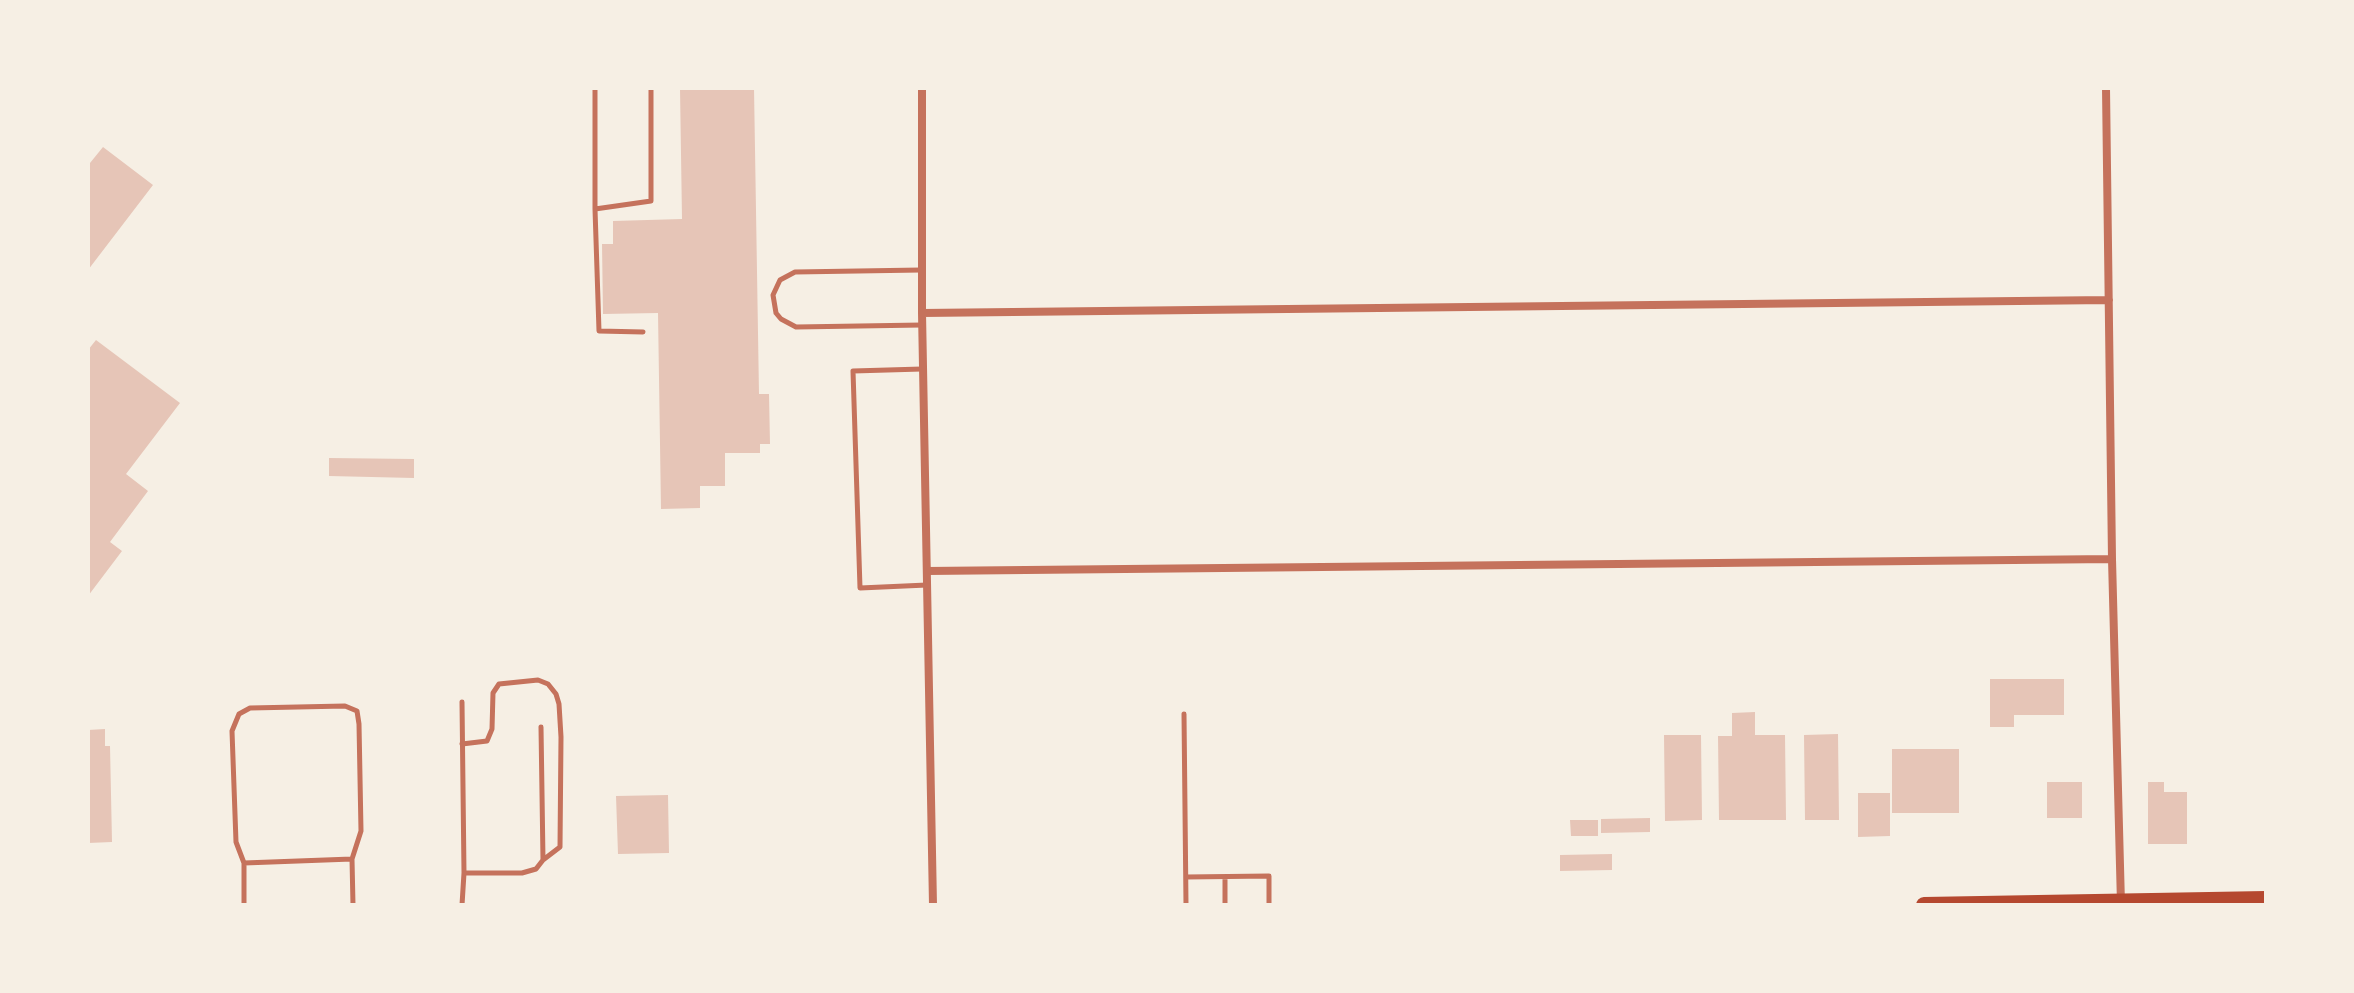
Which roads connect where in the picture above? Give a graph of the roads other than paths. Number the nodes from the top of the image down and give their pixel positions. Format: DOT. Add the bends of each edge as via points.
graph roads {
  1 [pos="595,88"];
  2 [pos="651,88"];
  3 [pos="922,88"];
  4 [pos="2106,88"];
  5 [pos="595,209"];
  6 [pos="922,270"];
  7 [pos="2109,300"];
  8 [pos="922,313"];
  9 [pos="923,325"];
  10 [pos="643,332"];
  11 [pos="923,369"];
  12 [pos="2112,559"];
  13 [pos="927,571"];
  14 [pos="927,585"];
  15 [pos="462,702"];
  16 [pos="1184,714"];
  17 [pos="541,727"];
  18 [pos="462,744"];
  19 [pos="352,859"];
  20 [pos="543,860"];
  21 [pos="244,863"];
  22 [pos="464,873"];
  23 [pos="1186,877"];
  24 [pos="1225,877"];
  25 [pos="2266,899"];
  26 [pos="2121,903"];
  27 [pos="244,905"];
  28 [pos="353,905"];
  29 [pos="462,905"];
  30 [pos="933,905"];
  31 [pos="1186,905"];
  32 [pos="1225,905"];
  33 [pos="1269,905"];
  34 [pos="1924,905"];
  1 -- 5 [label="lane"];
  2 -- 5 [label="lane" via="651,201"];
  3 -- 6 [label="street"];
  4 -- 7 [label="street"];
  5 -- 10 [label="lane" via="599,331"];
  6 -- 8 [label="street"];
  6 -- 9 [label="lane" via="795,272 780,280 773,295 776,313 796,327"];
  7 -- 8 [label="street"];
  7 -- 12 [label="street"];
  8 -- 9 [label="street"];
  9 -- 11 [label="street"];
  11 -- 13 [label="street"];
  11 -- 14 [label="lane" via="853,371 860,588"];
  12 -- 13 [label="street"];
  12 -- 26 [label="street"];
  13 -- 14 [label="street"];
  14 -- 30 [label="street"];
  15 -- 18 [label="lane"];
  16 -- 23 [label="lane"];
  17 -- 20 [label="lane"];
  18 -- 20 [label="lane" via="487,741 493,693 499,684 538,680 556,694 560,847"];
  18 -- 22 [label="lane"];
  19 -- 21 [label="lane"];
  19 -- 21 [label="lane" via="361,831 357,711 345,706 250,708 239,714 232,731 236,842"];
  19 -- 28 [label="lane"];
  20 -- 22 [label="lane" via="522,873"];
  21 -- 27 [label="lane"];
  22 -- 29 [label="lane"];
  23 -- 24 [label="lane"];
  23 -- 31 [label="lane"];
  24 -- 32 [label="lane"];
  24 -- 33 [label="lane" via="1269,876"];
  25 -- 26 [label="main road"];
  26 -- 34 [label="main road"];
}
